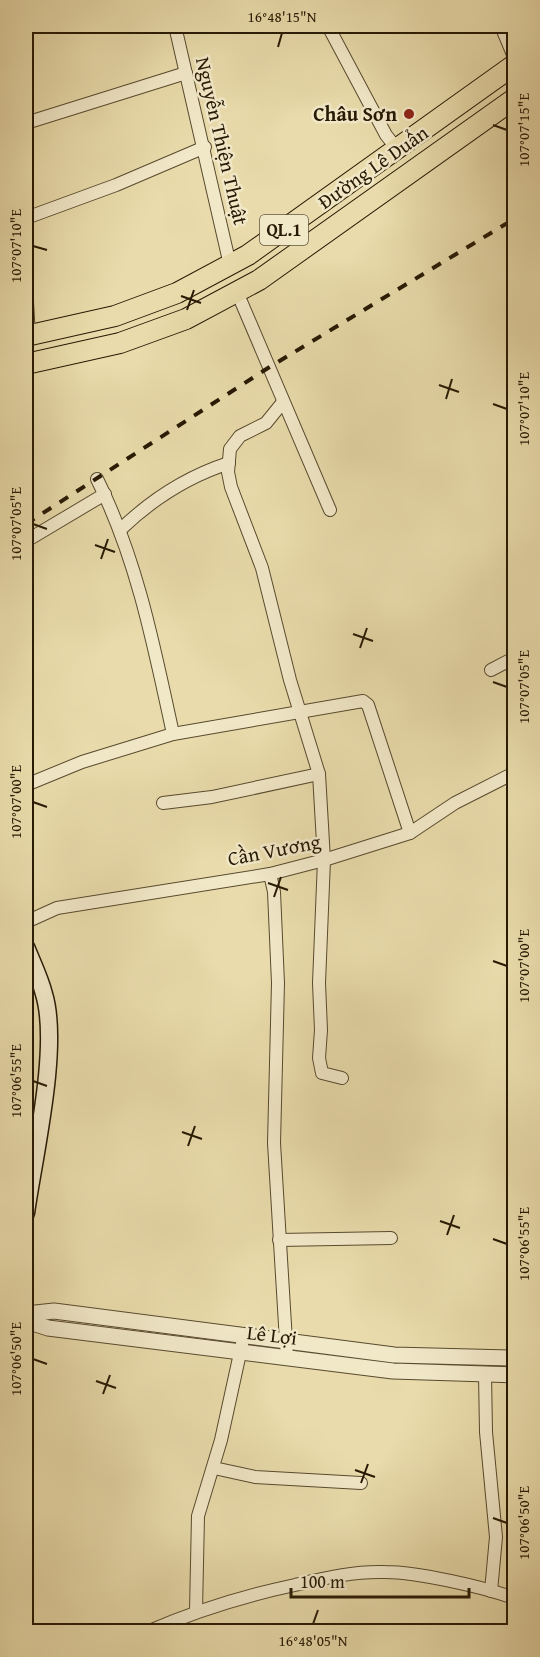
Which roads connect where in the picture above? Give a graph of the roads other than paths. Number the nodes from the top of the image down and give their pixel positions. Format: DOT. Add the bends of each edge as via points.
graph roads {
  1 [pos="175,26"];
  2 [pos="328,26"];
  3 [pos="501,26"];
  4 [pos="514,57"];
  5 [pos="514,65"];
  6 [pos="186,73"];
  7 [pos="514,99"];
  8 [pos="26,123"];
  9 [pos="204,147"];
  10 [pos="398,150"];
  11 [pos="412,173"];
  12 [pos="26,218"];
  13 [pos="230,265"];
  14 [pos="26,285"];
  15 [pos="237,292"];
  16 [pos="27,336"];
  17 [pos="26,364"];
  18 [pos="283,402"];
  19 [pos="229,463"];
  20 [pos="97,478"];
  21 [pos="105,494"];
  22 [pos="330,510"];
  23 [pos="120,530"];
  24 [pos="26,541"];
  25 [pos="514,658"];
  26 [pos="491,670"];
  27 [pos="300,710"];
  28 [pos="173,734"];
  29 [pos="514,773"];
  30 [pos="319,774"];
  31 [pos="26,785"];
  32 [pos="163,803"];
  33 [pos="410,833"];
  34 [pos="324,860"];
  35 [pos="270,873"];
  36 [pos="26,922"];
  37 [pos="26,947"];
  38 [pos="342,1078"];
  39 [pos="26,1213"];
  40 [pos="391,1238"];
  41 [pos="279,1240"];
  42 [pos="26,1314"];
  43 [pos="127,1320"];
  44 [pos="26,1321"];
  45 [pos="244,1335"];
  46 [pos="125,1338"];
  47 [pos="285,1341"];
  48 [pos="240,1352"];
  49 [pos="394,1355"];
  50 [pos="287,1358"];
  51 [pos="514,1358"];
  52 [pos="393,1371"];
  53 [pos="485,1374"];
  54 [pos="514,1375"];
  55 [pos="214,1468"];
  56 [pos="360,1483"];
  57 [pos="491,1592"];
  58 [pos="514,1598"];
  59 [pos="196,1611"];
  60 [pos="147,1632"];
  1 -- 6 [label="street, Nguyễn Thiện Thuật"];
  2 -- 10 [label="street" via="386,135"];
  3 -- 4 [label="street"];
  5 -- 10 [label="highway, Đường Lê Duẩn / QL.1"];
  6 -- 8 [label="street"];
  6 -- 9 [label="street, Nguyễn Thiện Thuật"];
  7 -- 11 [label="highway, Đường Lê Duẩn / QL.1"];
  9 -- 12 [label="street"];
  9 -- 13 [label="street, Nguyễn Thiện Thuật"];
  10 -- 11 [label="highway"];
  10 -- 13 [label="highway, Đường Lê Duẩn / QL.1"];
  11 -- 15 [label="highway, Đường Lê Duẩn / QL.1" via="260,280"];
  13 -- 16 [label="highway, Đường Lê Duẩn / QL.1" via="177,293 114,316"];
  14 -- 16 [label="street"];
  15 -- 17 [label="highway, Đường Lê Duẩn / QL.1" via="186,319 120,343"];
  15 -- 18 [label="street"];
  18 -- 19 [label="street" via="266,423 240,436 230,449"];
  18 -- 22 [label="street"];
  19 -- 23 [label="street" via="178,484"];
  19 -- 27 [label="street" via="231,487 262,568"];
  20 -- 21 [label="street"];
  21 -- 23 [label="street"];
  21 -- 24 [label="street"];
  23 -- 28 [label="street" via="140,590"];
  25 -- 26 [label="street"];
  27 -- 28 [label="street"];
  27 -- 30 [label="street"];
  27 -- 33 [label="street" via="366,702"];
  28 -- 31 [label="street" via="82,762"];
  29 -- 33 [label="street, Cần Vương" via="454,803"];
  30 -- 32 [label="street" via="212,797"];
  30 -- 34 [label="street"];
  33 -- 34 [label="street, Cần Vương"];
  34 -- 35 [label="street, Cần Vương"];
  34 -- 38 [label="street" via="319,1064 322,1073"];
  35 -- 36 [label="street, Cần Vương" via="57,908"];
  35 -- 41 [label="street" via="278,984 274,1143"];
  37 -- 39 [label="main road" via="45,995 49,1022 48,1065"];
  40 -- 41 [label="street"];
  41 -- 47 [label="street"];
  42 -- 43 [label="street, Lê Lợi" via="54,1311"];
  43 -- 45 [label="street, Lê Lợi"];
  43 -- 46 [label="street"];
  44 -- 46 [label="street, Lê Lợi" via="48,1328"];
  45 -- 47 [label="street, Lê Lợi"];
  45 -- 48 [label="street"];
  46 -- 48 [label="street, Lê Lợi"];
  47 -- 49 [label="street, Lê Lợi"];
  47 -- 50 [label="street"];
  48 -- 50 [label="street, Lê Lợi"];
  48 -- 55 [label="street"];
  49 -- 51 [label="street, Lê Lợi"];
  49 -- 52 [label="street"];
  50 -- 52 [label="street, Lê Lợi"];
  52 -- 53 [label="street, Lê Lợi"];
  53 -- 54 [label="street, Lê Lợi"];
  53 -- 57 [label="street" via="496,1537"];
  55 -- 56 [label="street" via="255,1477"];
  55 -- 59 [label="street" via="198,1516"];
  57 -- 58 [label="street"];
  57 -- 59 [label="street" via="386,1572 341,1574 249,1594"];
  59 -- 60 [label="street"];
}
